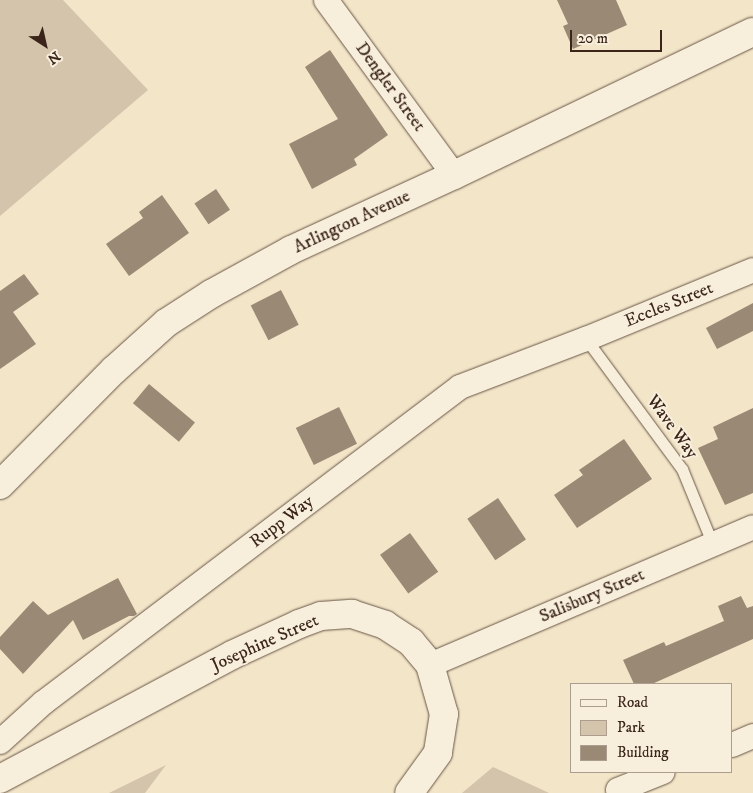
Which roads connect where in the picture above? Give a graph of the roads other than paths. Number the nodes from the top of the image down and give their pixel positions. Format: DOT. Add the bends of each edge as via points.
graph roads {
  1 [pos="326,0"];
  2 [pos="753,32"];
  3 [pos="454,175"];
  4 [pos="753,270"];
  5 [pos="586,339"];
  6 [pos="0,485"];
  7 [pos="753,527"];
  8 [pos="713,545"];
  9 [pos="430,665"];
  10 [pos="753,736"];
  11 [pos="0,742"];
  12 [pos="733,745"];
  13 [pos="660,773"];
  14 [pos="0,779"];
  15 [pos="618,790"];
  16 [pos="409,793"];
  1 -- 3 [label="street, Dengler Street"];
  2 -- 3 [label="street, Arlington Avenue"];
  3 -- 6 [label="street, Arlington Avenue" via="291,250 166,323 114,370"];
  4 -- 5 [label="street, Eccles Street"];
  5 -- 8 [label="lane, Wave Way" via="682,469"];
  5 -- 11 [label="street, Rupp Way" via="460,387 43,703"];
  7 -- 8 [label="street, Salisbury Street"];
  8 -- 9 [label="street, Salisbury Street"];
  9 -- 14 [label="street, Josephine Street" via="411,642 384,624 352,614 321,616 232,655"];
  9 -- 16 [label="street, Josephine Street" via="444,714 438,753"];
  10 -- 12 [label="street"];
  13 -- 15 [label="street"];
}
